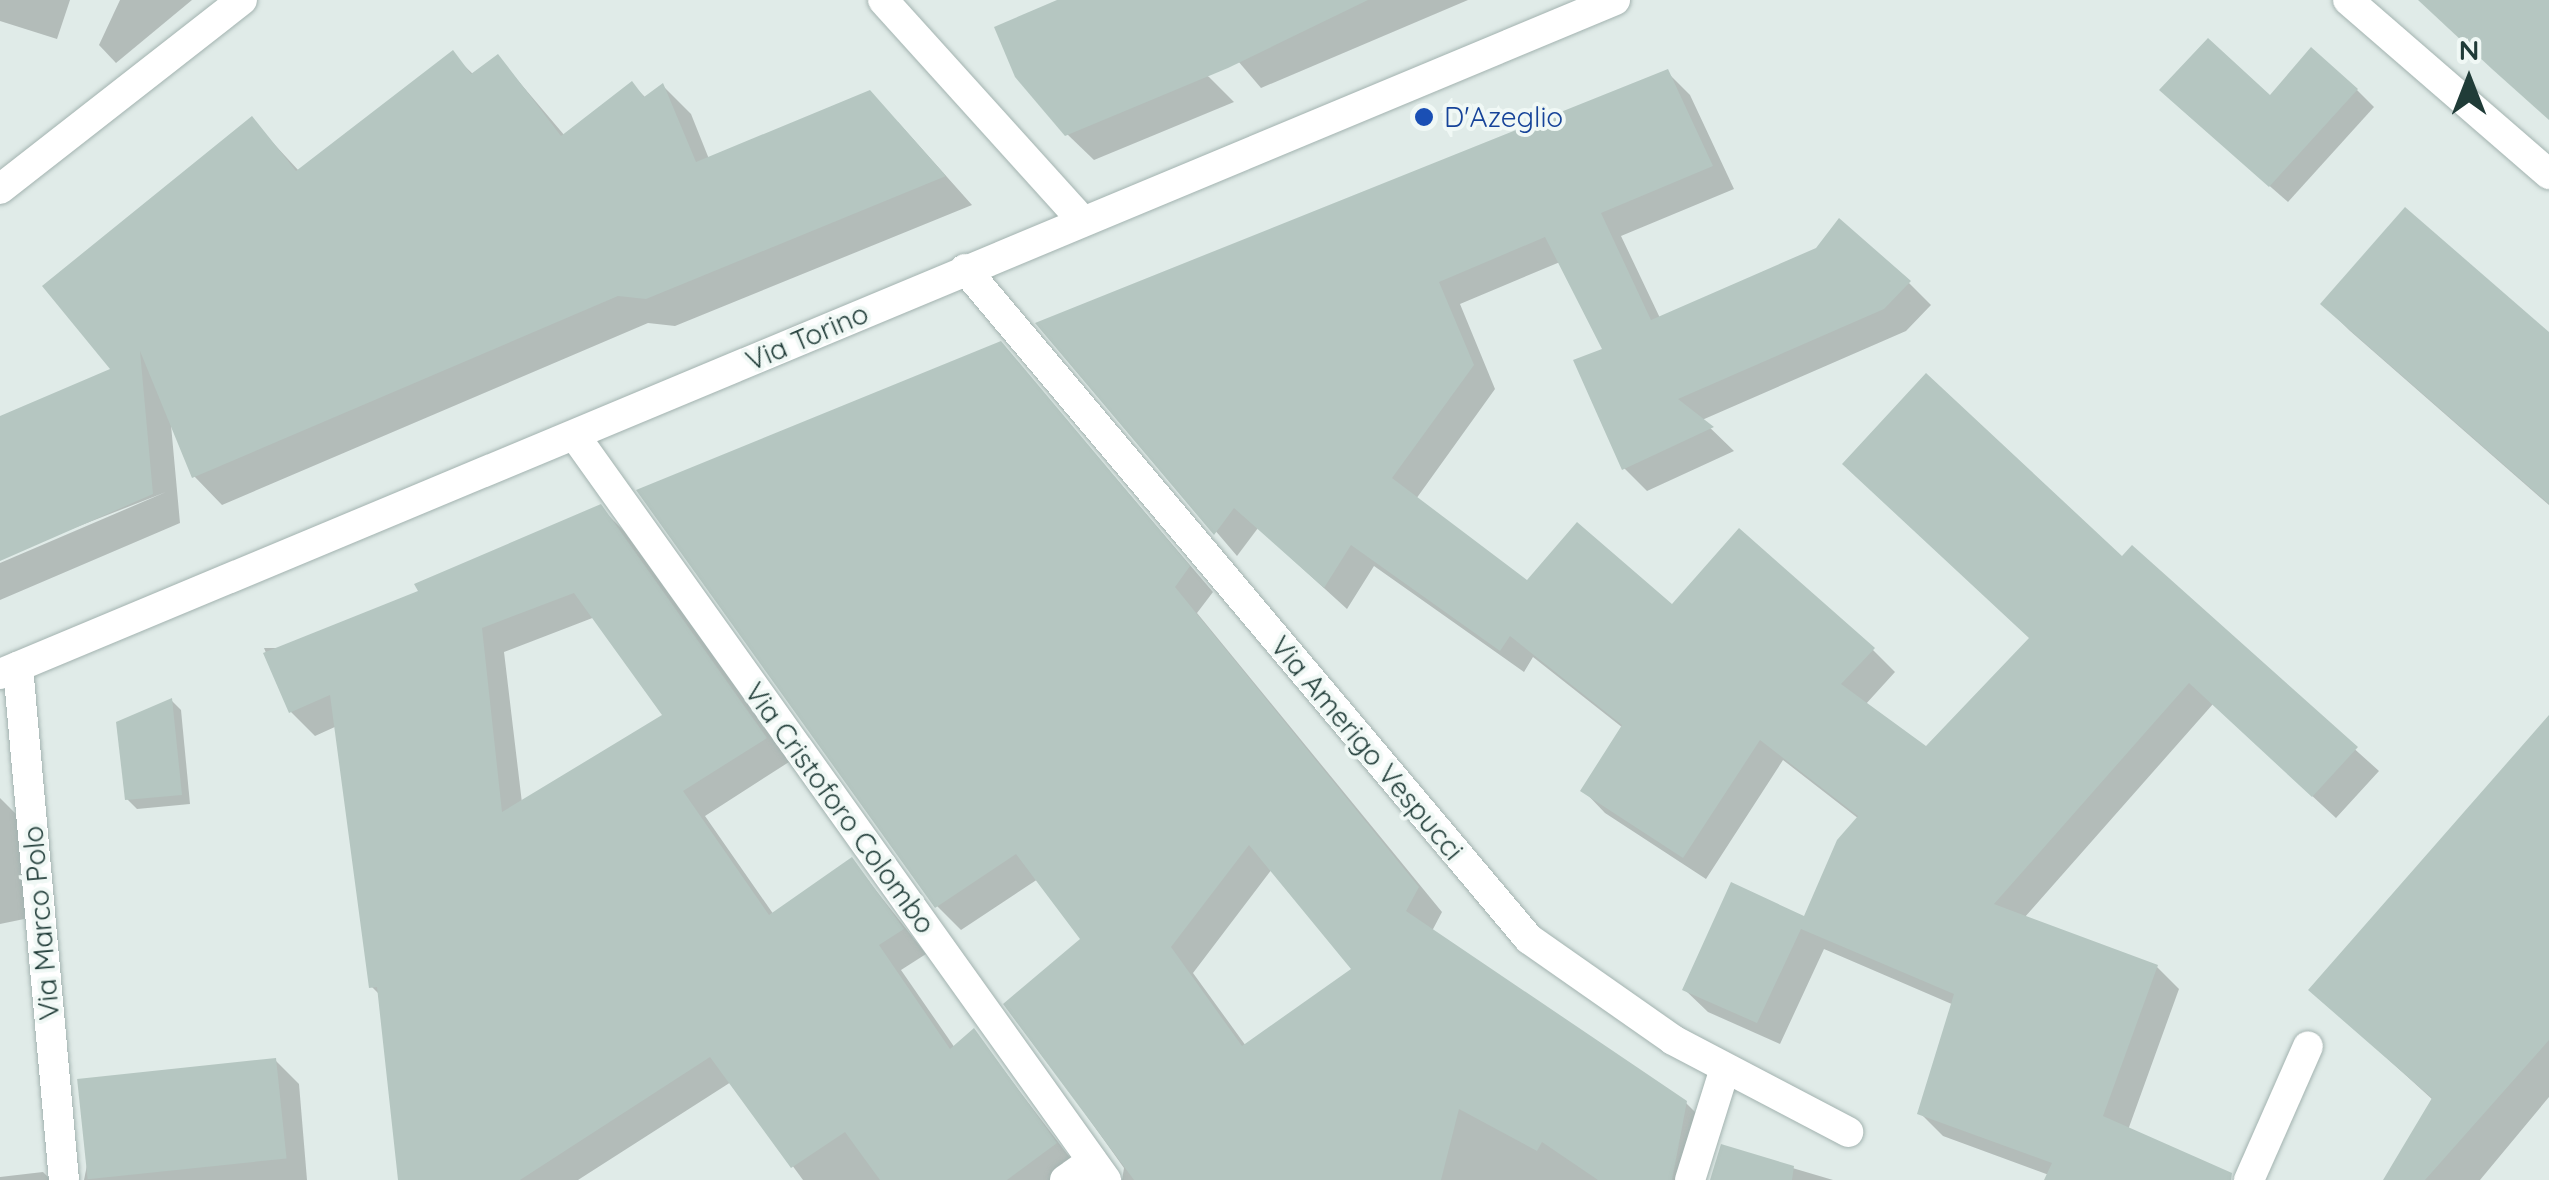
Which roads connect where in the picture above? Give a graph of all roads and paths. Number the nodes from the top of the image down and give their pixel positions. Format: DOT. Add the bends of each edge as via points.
graph roads {
  1 [pos="242,0"];
  2 [pos="883,0"];
  3 [pos="1615,0"];
  4 [pos="2348,0"];
  5 [pos="2549,174"];
  6 [pos="0,189"];
  7 [pos="1081,219"];
  8 [pos="965,270"];
  9 [pos="575,436"];
  10 [pos="9,670"];
  11 [pos="2308,1046"];
  12 [pos="1724,1068"];
  13 [pos="1848,1132"];
  14 [pos="1099,1171"];
  15 [pos="64,1180"];
  16 [pos="1065,1180"];
  17 [pos="1690,1180"];
  18 [pos="2248,1180"];
  1 -- 6 [label="street"];
  2 -- 7 [label="street"];
  3 -- 7 [label="street, Via Torino"];
  4 -- 5 [label="street"];
  7 -- 8 [label="street, Via Torino"];
  8 -- 9 [label="street, Via Torino"];
  8 -- 12 [label="street, Via Amerigo Vespucci" via="1529,939 1672,1040"];
  9 -- 10 [label="street, Via Torino"];
  9 -- 14 [label="street, Via Cristoforo Colombo"];
  10 -- 15 [label="street, Via Marco Polo"];
  11 -- 18 [label="street"];
  12 -- 13 [label="street, Via Amerigo Vespucci"];
  12 -- 17 [label="street"];
  14 -- 16 [label="street"];
}
